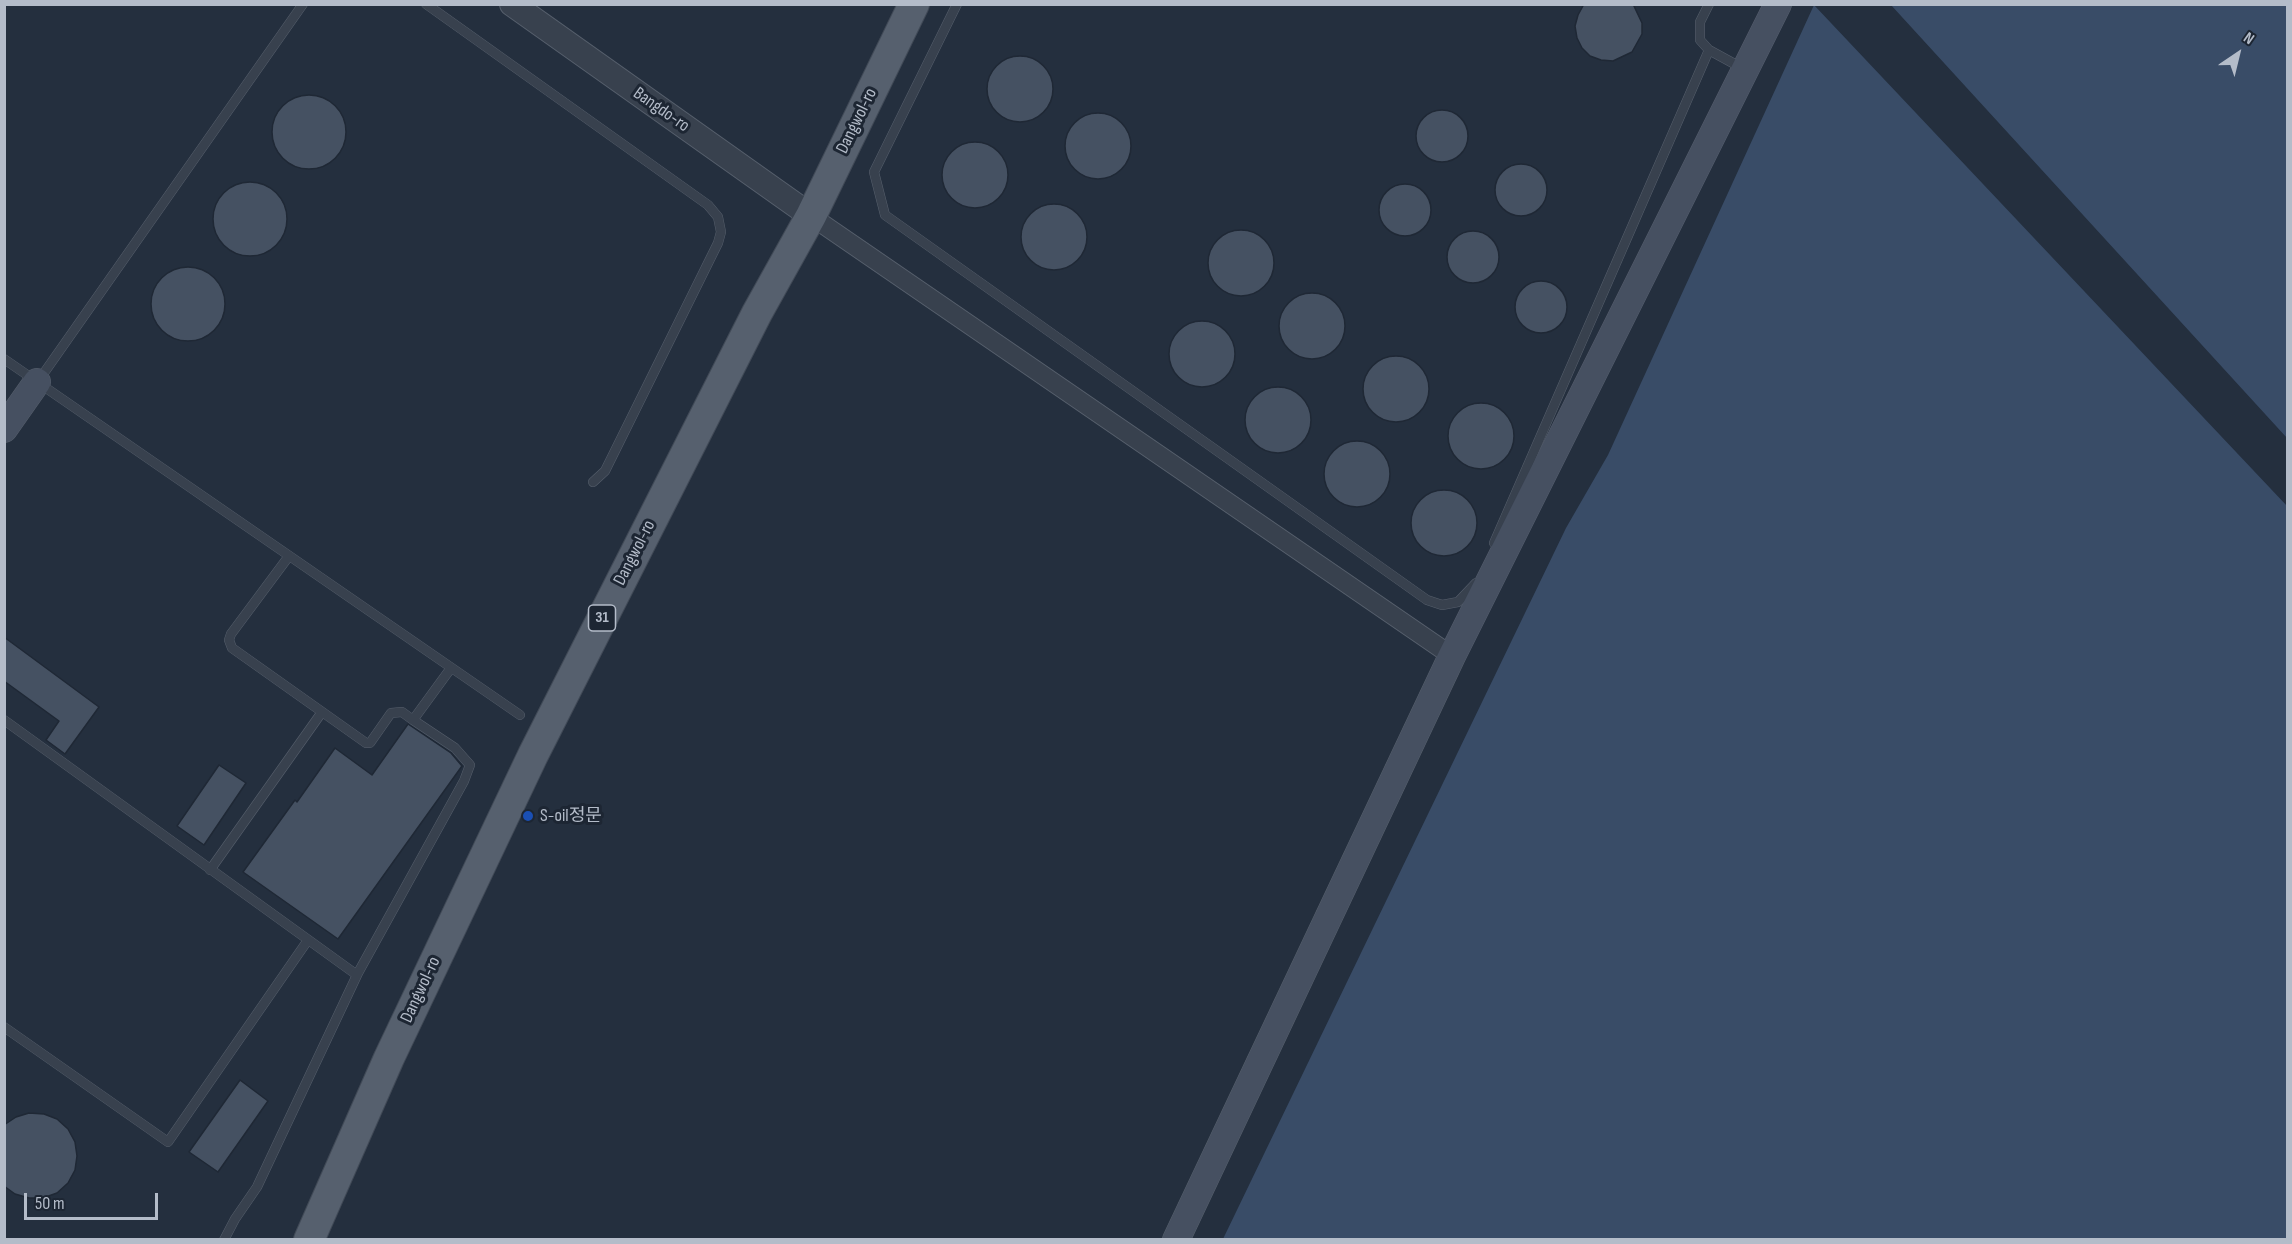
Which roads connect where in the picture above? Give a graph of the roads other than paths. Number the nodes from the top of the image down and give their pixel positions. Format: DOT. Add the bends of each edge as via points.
graph roads {
  1 [pos="303,4"];
  2 [pos="426,4"];
  3 [pos="512,4"];
  4 [pos="914,4"];
  5 [pos="957,4"];
  6 [pos="1709,4"];
  7 [pos="1778,4"];
  8 [pos="1709,50"];
  9 [pos="1747,70"];
  10 [pos="811,216"];
  11 [pos="4,359"];
  12 [pos="37,382"];
  13 [pos="4,429"];
  14 [pos="593,482"];
  15 [pos="1490,553"];
  16 [pos="289,556"];
  17 [pos="1481,571"];
  18 [pos="1452,656"];
  19 [pos="450,668"];
  20 [pos="322,712"];
  21 [pos="520,715"];
  22 [pos="4,720"];
  23 [pos="413,720"];
  24 [pos="210,870"];
  25 [pos="308,940"];
  26 [pos="357,975"];
  27 [pos="4,1027"];
  28 [pos="225,1239"];
  29 [pos="309,1239"];
  30 [pos="1176,1239"];
  1 -- 12 [label="lane"];
  2 -- 14 [label="lane" via="708,205 718,217 718,243 606,471"];
  3 -- 10 [label="street, Bangdo-ro"];
  4 -- 10 [label="main road, Dangwol-ro / 31"];
  5 -- 17 [label="lane" via="874,172 885,215 1427,600 1442,605 1458,602 1473,587"];
  6 -- 8 [label="lane" via="1700,22 1700,40"];
  7 -- 9 [label="main road"];
  8 -- 9 [label="lane"];
  8 -- 15 [label="lane"];
  9 -- 18 [label="main road"];
  10 -- 18 [label="street"];
  10 -- 29 [label="main road, Dangwol-ro / 31" via="757,314 533,755 389,1058"];
  11 -- 12 [label="lane"];
  12 -- 13 [label="main road"];
  12 -- 16 [label="lane"];
  16 -- 19 [label="lane"];
  16 -- 20 [label="lane" via="231,634 230,644"];
  18 -- 30 [label="main road"];
  19 -- 21 [label="lane"];
  19 -- 23 [label="lane"];
  20 -- 23 [label="lane" via="366,743 370,743 391,713 402,712"];
  20 -- 24 [label="lane"];
  22 -- 24 [label="lane"];
  23 -- 26 [label="lane" via="455,748 470,765"];
  24 -- 25 [label="lane"];
  25 -- 26 [label="lane"];
  25 -- 27 [label="lane" via="168,1142"];
  26 -- 28 [label="lane" via="257,1187"];
}
